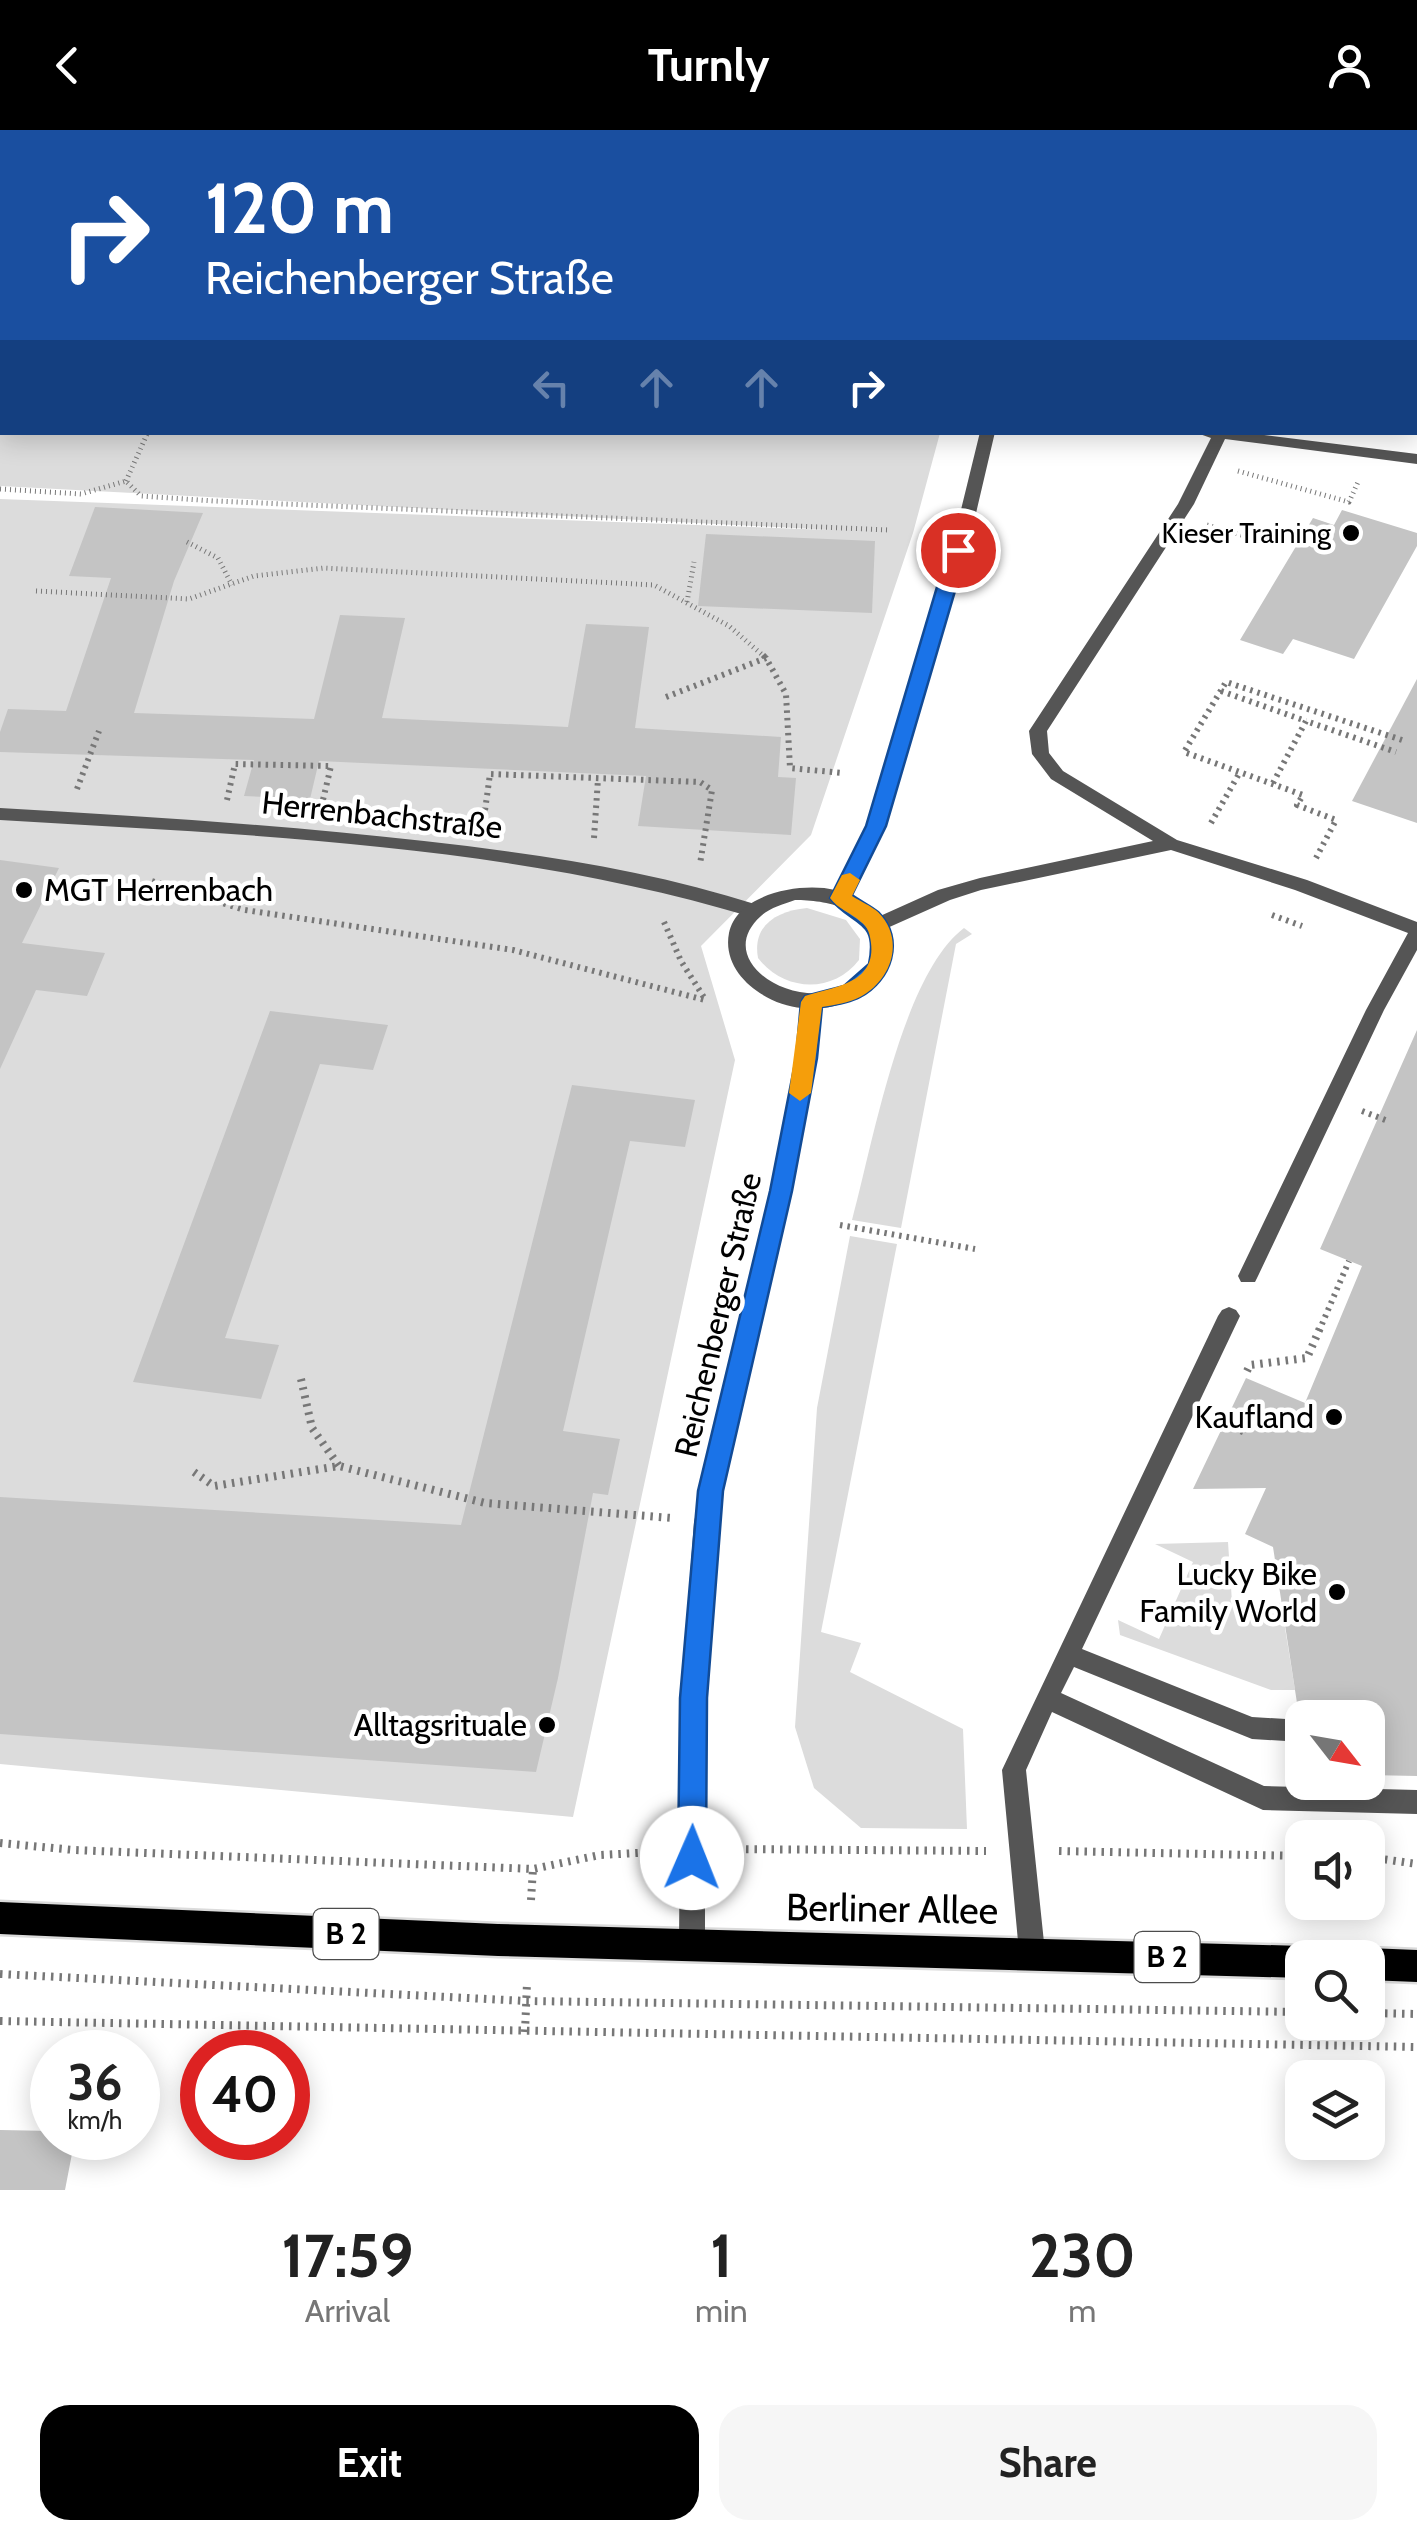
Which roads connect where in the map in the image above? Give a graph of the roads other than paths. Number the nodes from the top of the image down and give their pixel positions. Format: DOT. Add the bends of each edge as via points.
graph roads {
  1 [pos="987,435"];
  2 [pos="1221,435"];
  3 [pos="1228,435"];
  4 [pos="1417,460"];
  5 [pos="0,814"];
  6 [pos="1171,844"];
  7 [pos="840,898"];
  8 [pos="752,910"];
  9 [pos="876,926"];
  10 [pos="1417,931"];
  11 [pos="812,1002"];
  12 [pos="1248,1276"];
  13 [pos="1229,1316"];
  14 [pos="1068,1654"];
  15 [pos="1046,1698"];
  16 [pos="1285,1731"];
  17 [pos="1417,1802"];
  18 [pos="0,1918"];
  19 [pos="692,1943"];
  20 [pos="1032,1952"];
  21 [pos="1285,1961"];
  22 [pos="1385,1965"];
  23 [pos="1417,1966"];
  1 -- 7 [label="street" via="876,826"];
  2 -- 6 [label="street" via="1178,516 1038,731 1041,754 1057,774"];
  3 -- 4 [label="street"];
  5 -- 8 [label="street, Herrenbachstraße" via="314,834 475,853 687,887"];
  6 -- 9 [label="street" via="980,884"];
  6 -- 10 [label="street"];
  7 -- 8 [label="street" via="793,894"];
  7 -- 9 [label="street"];
  8 -- 11 [label="street" via="738,927 740,967 777,996"];
  9 -- 11 [label="street" via="883,949 868,981"];
  10 -- 12 [label="street"];
  11 -- 19 [label="street, Reichenberger Straße" via="781,1191 705,1522 693,1698"];
  13 -- 14 [label="street"];
  14 -- 15 [label="street"];
  14 -- 16 [label="street" via="1252,1728"];
  15 -- 17 [label="street" via="1263,1798"];
  15 -- 20 [label="street" via="1014,1770"];
  18 -- 19 [label="main road, Berliner Allee / B 2"];
  19 -- 20 [label="main road, Berliner Allee / B 2"];
  20 -- 21 [label="main road, Berliner Allee / B 2"];
  22 -- 23 [label="main road"];
}
